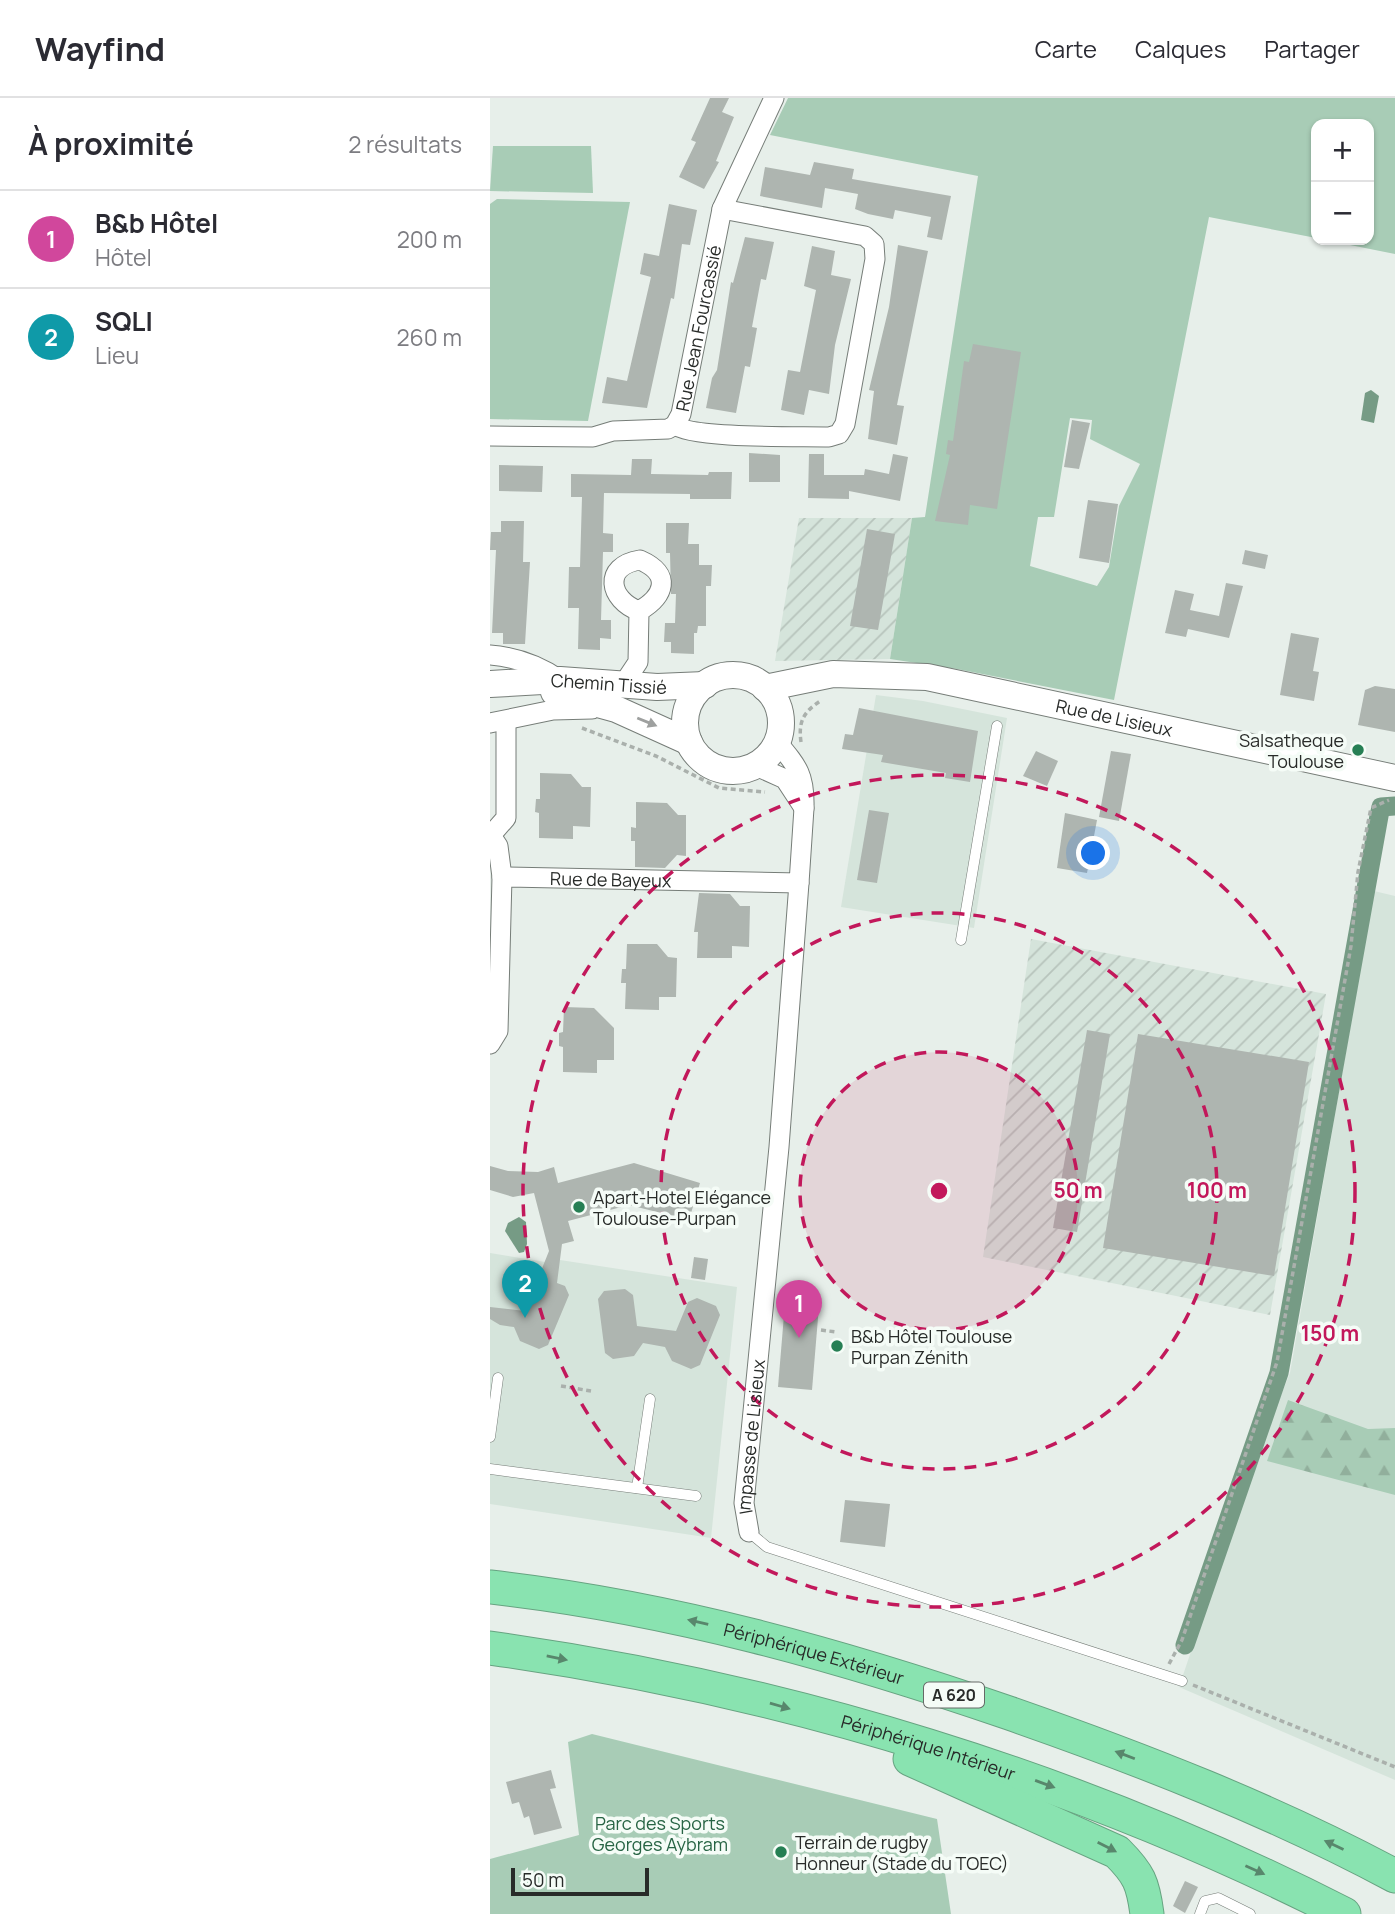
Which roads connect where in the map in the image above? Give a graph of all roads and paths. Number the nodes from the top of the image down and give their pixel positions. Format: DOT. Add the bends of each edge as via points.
graph roads {
  1 [pos="774,98"];
  2 [pos="722,209"];
  3 [pos="675,425"];
  4 [pos="490,436"];
  5 [pos="639,611"];
  6 [pos="490,655"];
  7 [pos="638,662"];
  8 [pos="560,680"];
  9 [pos="501,684"];
  10 [pos="705,685"];
  11 [pos="830,685"];
  12 [pos="657,687"];
  13 [pos="765,688"];
  14 [pos="619,697"];
  15 [pos="780,712"];
  16 [pos="498,722"];
  17 [pos="574,725"];
  18 [pos="997,726"];
  19 [pos="689,741"];
  20 [pos="777,742"];
  21 [pos="756,766"];
  22 [pos="791,772"];
  23 [pos="1388,785"];
  24 [pos="1395,796"];
  25 [pos="491,834"];
  26 [pos="502,877"];
  27 [pos="799,883"];
  28 [pos="961,940"];
  29 [pos="494,1037"];
  30 [pos="821,1330"];
  31 [pos="836,1332"];
  32 [pos="498,1378"];
  33 [pos="561,1386"];
  34 [pos="591,1391"];
  35 [pos="650,1399"];
  36 [pos="490,1437"];
  37 [pos="490,1469"];
  38 [pos="637,1488"];
  39 [pos="696,1496"];
  40 [pos="749,1532"];
  41 [pos="490,1587"];
  42 [pos="490,1648"];
  43 [pos="1163,1675"];
  44 [pos="1182,1681"];
  45 [pos="846,1724"];
  46 [pos="1395,1767"];
  47 [pos="1395,1876"];
  48 [pos="1147,1914"];
  49 [pos="1200,1914"];
  50 [pos="1250,1914"];
  51 [pos="1345,1914"];
  1 -- 2 [label="street, Rue Jean Fourcassié"];
  2 -- 3 [label="street, Rue Jean Fourcassié" via="681,414"];
  2 -- 3 [label="street" via="864,236 874,244 845,424 839,434 829,437 707,433 682,431"];
  3 -- 4 [label="street, Rue Jean Fourcassié" via="614,431 593,438"];
  5 -- 7 [label="street"];
  6 -- 8 [label="street" via="512,657"];
  7 -- 12 [label="street"];
  7 -- 14 [label="street"];
  8 -- 9 [label="street, Chemin Tissié"];
  8 -- 14 [label="street, Chemin Tissié"];
  9 -- 14 [label="street, Chemin Tissié" via="580,698"];
  10 -- 12 [label="street, Chemin Tissié"];
  10 -- 13 [label="street" via="738,676"];
  10 -- 19 [label="street" via="687,714"];
  11 -- 13 [label="street, Rue de Lisieux"];
  11 -- 15 [label="street"];
  11 -- 22 [label="path" via="802,719 801,757"];
  11 -- 23 [label="street, Rue de Lisieux" via="927,677"];
  12 -- 14 [label="street, Chemin Tissié"];
  13 -- 15 [label="street"];
  14 -- 16 [label="street"];
  14 -- 19 [label="street, Chemin Tissié, one-way"];
  15 -- 20 [label="street"];
  16 -- 25 [label="street" via="506,818"];
  17 -- 22 [label="path" via="656,756 719,788 766,792"];
  18 -- 28 [label="lane"];
  19 -- 21 [label="street" via="700,758 718,769"];
  20 -- 21 [label="street"];
  20 -- 22 [label="street"];
  21 -- 22 [label="street"];
  22 -- 27 [label="street" via="804,808"];
  23 -- 24 [label="path"];
  24 -- 43 [label="path" via="1371,808 1277,1362 1182,1640"];
  25 -- 26 [label="street" via="498,846"];
  26 -- 27 [label="street, Rue de Bayeux"];
  26 -- 29 [label="street"];
  27 -- 40 [label="street, Impasse de Lisieux" via="744,1503"];
  30 -- 31 [label="path"];
  32 -- 36 [label="lane"];
  33 -- 34 [label="path"];
  35 -- 38 [label="lane"];
  37 -- 38 [label="lane"];
  38 -- 39 [label="lane"];
  40 -- 43 [label="lane, Impasse de Lisieux" via="767,1547"];
  47 -- 41 [label="highway, Périphérique Extérieur / A 620, one-way" via="1204,1785 872,1667 681,1618"];
  42 -- 45 [label="highway, Périphérique Intérieur, one-way" via="731,1692"];
  43 -- 44 [label="lane, Impasse de Lisieux"];
  44 -- 46 [label="path"];
  45 -- 48 [label="highway, one-way" via="920,1764 1117,1852 1136,1871"];
  45 -- 51 [label="highway, Périphérique Intérieur, one-way" via="991,1765 1070,1793 1184,1838"];
  49 -- 50 [label="lane" via="1205,1901 1218,1898"];
}
